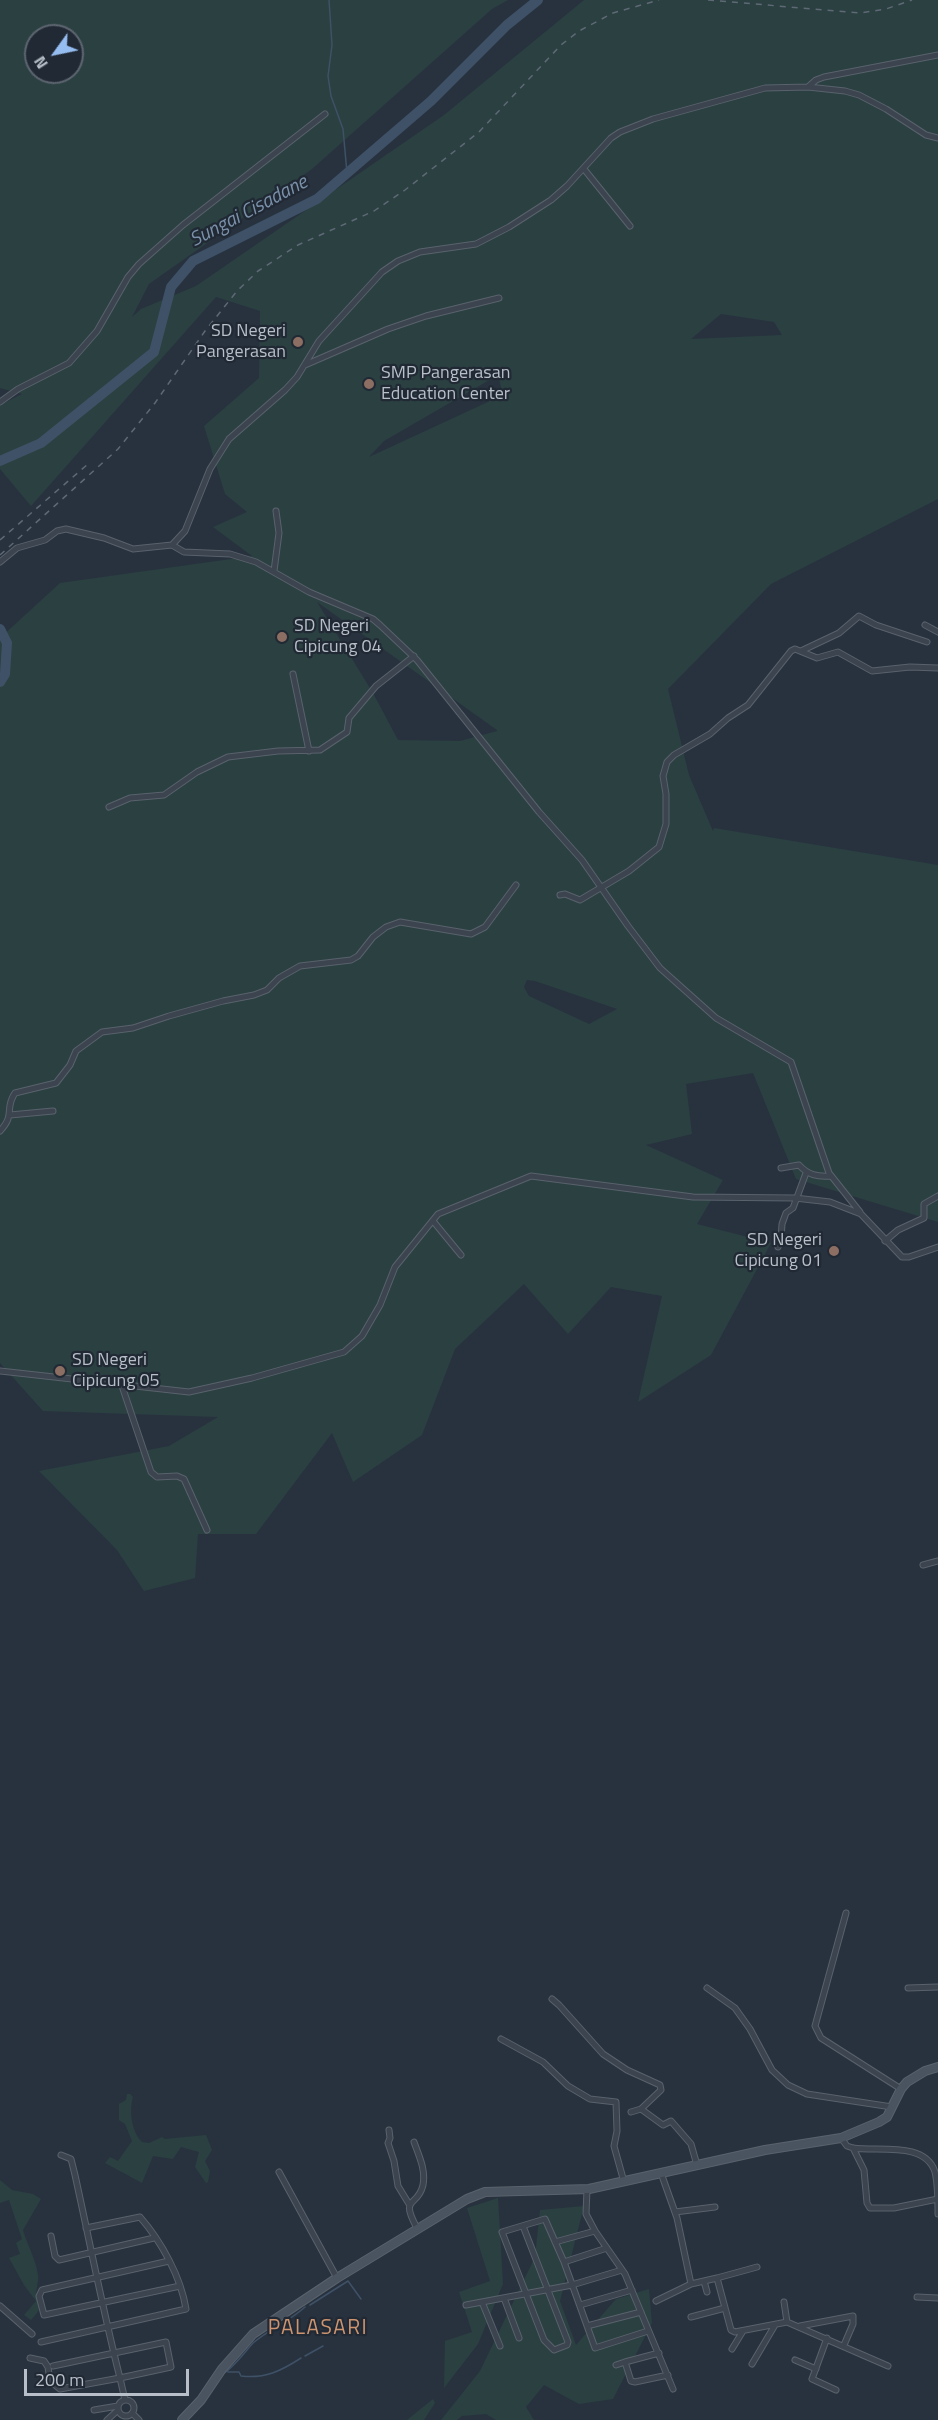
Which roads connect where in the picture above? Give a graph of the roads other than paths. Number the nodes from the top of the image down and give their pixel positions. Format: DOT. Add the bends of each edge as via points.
graph roads {
  1 [pos="938,55"];
  2 [pos="808,87"];
  3 [pos="325,114"];
  4 [pos="938,138"];
  5 [pos="584,169"];
  6 [pos="630,226"];
  7 [pos="499,298"];
  8 [pos="303,366"];
  9 [pos="0,402"];
  10 [pos="276,511"];
  11 [pos="172,545"];
  12 [pos="0,562"];
  13 [pos="274,571"];
  14 [pos="925,625"];
  15 [pos="938,632"];
  16 [pos="927,642"];
  17 [pos="801,651"];
  18 [pos="414,656"];
  19 [pos="938,668"];
  20 [pos="293,674"];
  21 [pos="309,751"];
  22 [pos="109,807"];
  23 [pos="516,885"];
  24 [pos="602,888"];
  25 [pos="560,895"];
  26 [pos="53,1111"];
  27 [pos="10,1115"];
  28 [pos="0,1131"];
  29 [pos="781,1168"];
  30 [pos="806,1173"];
  31 [pos="831,1176"];
  32 [pos="938,1196"];
  33 [pos="795,1198"];
  34 [pos="861,1214"];
  35 [pos="433,1221"];
  36 [pos="885,1240"];
  37 [pos="778,1247"];
  38 [pos="938,1247"];
  39 [pos="461,1255"];
  40 [pos="0,1371"];
  41 [pos="122,1386"];
  42 [pos="207,1530"];
  43 [pos="938,1562"];
  44 [pos="923,1565"];
  45 [pos="846,1913"];
  46 [pos="938,1987"];
  47 [pos="707,1988"];
  48 [pos="908,1988"];
  49 [pos="552,1999"];
  50 [pos="501,2039"];
  51 [pos="938,2067"];
  52 [pos="901,2089"];
  53 [pos="892,2107"];
  54 [pos="641,2109"];
  55 [pos="632,2112"];
  56 [pos="389,2130"];
  57 [pos="841,2138"];
  58 [pos="414,2142"];
  59 [pos="853,2148"];
  60 [pos="61,2155"];
  61 [pos="697,2165"];
  62 [pos="935,2166"];
  63 [pos="279,2172"];
  64 [pos="661,2173"];
  65 [pos="624,2182"];
  66 [pos="587,2189"];
  67 [pos="938,2199"];
  68 [pos="409,2204"];
  69 [pos="716,2207"];
  70 [pos="675,2212"];
  71 [pos="938,2214"];
  72 [pos="523,2226"];
  73 [pos="86,2228"];
  74 [pos="417,2228"];
  75 [pos="595,2231"];
  76 [pos="51,2236"];
  77 [pos="154,2238"];
  78 [pos="555,2242"];
  79 [pos="607,2248"];
  80 [pos="91,2253"];
  81 [pos="169,2260"];
  82 [pos="564,2262"];
  83 [pos="757,2267"];
  84 [pos="622,2270"];
  85 [pos="97,2277"];
  86 [pos="337,2278"];
  87 [pos="717,2278"];
  88 [pos="704,2281"];
  89 [pos="691,2284"];
  90 [pos="572,2285"];
  91 [pos="180,2286"];
  92 [pos="548,2290"];
  93 [pos="632,2290"];
  94 [pos="707,2292"];
  95 [pos="525,2294"];
  96 [pos="917,2297"];
  97 [pos="504,2298"];
  98 [pos="938,2298"];
  99 [pos="657,2301"];
  100 [pos="103,2302"];
  101 [pos="482,2302"];
  102 [pos="784,2302"];
  103 [pos="466,2305"];
  104 [pos="580,2305"];
  105 [pos="0,2306"];
  106 [pos="725,2308"];
  107 [pos="641,2312"];
  108 [pos="692,2317"];
  109 [pos="787,2322"];
  110 [pos="775,2325"];
  111 [pos="587,2326"];
  112 [pos="800,2326"];
  113 [pos="108,2328"];
  114 [pos="648,2331"];
  115 [pos="743,2331"];
  116 [pos="32,2334"];
  117 [pos="519,2338"];
  118 [pos="827,2338"];
  119 [pos="41,2342"];
  120 [pos="844,2345"];
  121 [pos="500,2346"];
  122 [pos="732,2349"];
  123 [pos="659,2353"];
  124 [pos="114,2354"];
  125 [pos="30,2358"];
  126 [pos="795,2360"];
  127 [pos="625,2362"];
  128 [pos="752,2364"];
  129 [pos="616,2365"];
  130 [pos="53,2366"];
  131 [pos="888,2366"];
  132 [pos="816,2369"];
  133 [pos="668,2375"];
  134 [pos="120,2378"];
  135 [pos="673,2389"];
  136 [pos="836,2390"];
  137 [pos="125,2400"];
  138 [pos="118,2408"];
  139 [pos="94,2410"];
  140 [pos="132,2413"];
  141 [pos="108,2420"];
  142 [pos="139,2420"];
  143 [pos="182,2420"];
  1 -- 2 [label="street" via="824,77"];
  2 -- 4 [label="street" via="859,95 926,135"];
  2 -- 5 [label="street" via="765,88 637,125 611,138"];
  3 -- 9 [label="street" via="139,264 100,327 69,363"];
  5 -- 6 [label="street"];
  5 -- 8 [label="street" via="551,200 487,239 429,250 387,267 319,341"];
  7 -- 8 [label="street" via="388,329"];
  8 -- 11 [label="street" via="280,395 229,439 210,469 185,531"];
  10 -- 13 [label="street" via="279,533"];
  11 -- 12 [label="street" via="133,549 66,529 17,548"];
  11 -- 13 [label="street" via="184,552 242,557"];
  13 -- 18 [label="street" via="318,597 373,619"];
  14 -- 15 [label="street"];
  16 -- 17 [label="street" via="859,616 839,633"];
  17 -- 19 [label="street" via="820,658 838,652 872,672"];
  17 -- 24 [label="street" via="795,649 787,654 745,708 667,762 663,776 666,824 659,847"];
  18 -- 21 [label="street" via="376,687 349,718 347,732 321,749"];
  18 -- 24 [label="street"];
  20 -- 21 [label="street"];
  21 -- 22 [label="street" via="228,757 164,795 130,798"];
  23 -- 27 [label="street" via="485,927 471,934 392,923 351,960 300,966 254,995 133,1028 102,1032 76,1051 56,1083 15,1093"];
  24 -- 25 [label="street" via="578,901 568,894"];
  24 -- 31 [label="street" via="645,949 680,988 728,1026 791,1062"];
  26 -- 27 [label="street"];
  27 -- 28 [label="street"];
  29 -- 30 [label="street" via="799,1165"];
  30 -- 31 [label="street"];
  30 -- 33 [label="street"];
  31 -- 34 [label="street"];
  32 -- 36 [label="street" via="924,1204 922,1220"];
  33 -- 34 [label="street" via="830,1202"];
  33 -- 35 [label="street" via="693,1197 531,1176 444,1211"];
  33 -- 37 [label="street" via="782,1224"];
  34 -- 36 [label="street"];
  35 -- 39 [label="street"];
  35 -- 41 [label="street" via="395,1267 362,1336 344,1352 189,1392"];
  36 -- 38 [label="street" via="905,1257"];
  40 -- 41 [label="street"];
  41 -- 42 [label="street" via="151,1472 161,1478 184,1479"];
  43 -- 44 [label="street"];
  45 -- 52 [label="street" via="816,2031"];
  46 -- 48 [label="street"];
  47 -- 53 [label="street" via="735,2008 772,2070 788,2085 807,2094"];
  49 -- 54 [label="street" via="603,2054 660,2085 661,2090"];
  50 -- 65 [label="street" via="543,2062 568,2086 590,2098 616,2102 615,2146"];
  51 -- 52 [label="main road" via="915,2077"];
  52 -- 53 [label="main road"];
  53 -- 57 [label="main road" via="879,2122"];
  54 -- 55 [label="street"];
  54 -- 61 [label="street" via="663,2125 671,2121 692,2144"];
  56 -- 68 [label="street" via="396,2182"];
  57 -- 59 [label="street"];
  57 -- 61 [label="main road"];
  58 -- 68 [label="street" via="422,2164 423,2183"];
  59 -- 62 [label="street" via="915,2153"];
  59 -- 67 [label="street" via="864,2170 870,2208 894,2208"];
  60 -- 73 [label="street" via="70,2158"];
  61 -- 64 [label="main road"];
  62 -- 67 [label="street"];
  63 -- 86 [label="street"];
  64 -- 65 [label="main road"];
  64 -- 70 [label="street"];
  65 -- 66 [label="main road"];
  66 -- 74 [label="main road" via="485,2192"];
  66 -- 75 [label="street" via="586,2214"];
  67 -- 71 [label="street"];
  68 -- 74 [label="street" via="408,2211"];
  69 -- 70 [label="street"];
  70 -- 89 [label="street"];
  72 -- 78 [label="street" via="546,2219"];
  72 -- 92 [label="street"];
  72 -- 95 [label="street" via="502,2232"];
  73 -- 77 [label="street" via="140,2217"];
  73 -- 80 [label="street"];
  74 -- 86 [label="main road"];
  75 -- 78 [label="street"];
  75 -- 79 [label="street"];
  76 -- 80 [label="street" via="59,2260"];
  77 -- 80 [label="street"];
  77 -- 81 [label="street"];
  78 -- 82 [label="street"];
  79 -- 82 [label="street"];
  79 -- 84 [label="street"];
  80 -- 85 [label="street"];
  81 -- 85 [label="street"];
  81 -- 91 [label="street"];
  82 -- 90 [label="street"];
  83 -- 87 [label="street"];
  84 -- 90 [label="street"];
  84 -- 93 [label="street"];
  85 -- 100 [label="street"];
  85 -- 100 [label="street" via="42,2290 39,2296 44,2315"];
  86 -- 143 [label="main road" via="253,2334"];
  87 -- 88 [label="street"];
  87 -- 106 [label="street"];
  88 -- 89 [label="street"];
  88 -- 94 [label="street"];
  89 -- 99 [label="street"];
  90 -- 92 [label="street"];
  90 -- 104 [label="street"];
  91 -- 100 [label="street"];
  91 -- 113 [label="street" via="185,2311"];
  92 -- 95 [label="street"];
  92 -- 95 [label="street" via="568,2342 554,2350 544,2340"];
  93 -- 104 [label="street"];
  93 -- 107 [label="street"];
  95 -- 97 [label="street"];
  96 -- 98 [label="street"];
  97 -- 101 [label="street"];
  97 -- 117 [label="street"];
  100 -- 113 [label="street"];
  101 -- 103 [label="street"];
  101 -- 121 [label="street"];
  102 -- 109 [label="street"];
  104 -- 111 [label="street"];
  105 -- 116 [label="street"];
  106 -- 108 [label="street"];
  106 -- 115 [label="street" via="731,2330"];
  107 -- 111 [label="street"];
  107 -- 114 [label="street"];
  109 -- 110 [label="street"];
  109 -- 112 [label="street"];
  110 -- 115 [label="street"];
  110 -- 128 [label="street"];
  111 -- 114 [label="street" via="595,2349"];
  112 -- 118 [label="street"];
  112 -- 120 [label="street" via="853,2316"];
  113 -- 119 [label="street"];
  113 -- 124 [label="street"];
  114 -- 123 [label="street"];
  115 -- 122 [label="street"];
  118 -- 120 [label="street"];
  118 -- 132 [label="street"];
  120 -- 131 [label="street"];
  123 -- 127 [label="street"];
  123 -- 133 [label="street"];
  124 -- 130 [label="street"];
  124 -- 134 [label="street"];
  124 -- 134 [label="street" via="166,2342 171,2367"];
  125 -- 134 [label="street" via="44,2361 50,2381 60,2389"];
  126 -- 132 [label="street"];
  127 -- 129 [label="street"];
  127 -- 133 [label="street" via="630,2381"];
  132 -- 136 [label="street" via="812,2379"];
  133 -- 135 [label="street"];
  134 -- 137 [label="street"];
  137 -- 138 [label="street"];
  137 -- 140 [label="street" via="133,2405"];
  138 -- 139 [label="street"];
  138 -- 140 [label="street" via="123,2416"];
  138 -- 141 [label="street"];
  140 -- 142 [label="street"];
}
